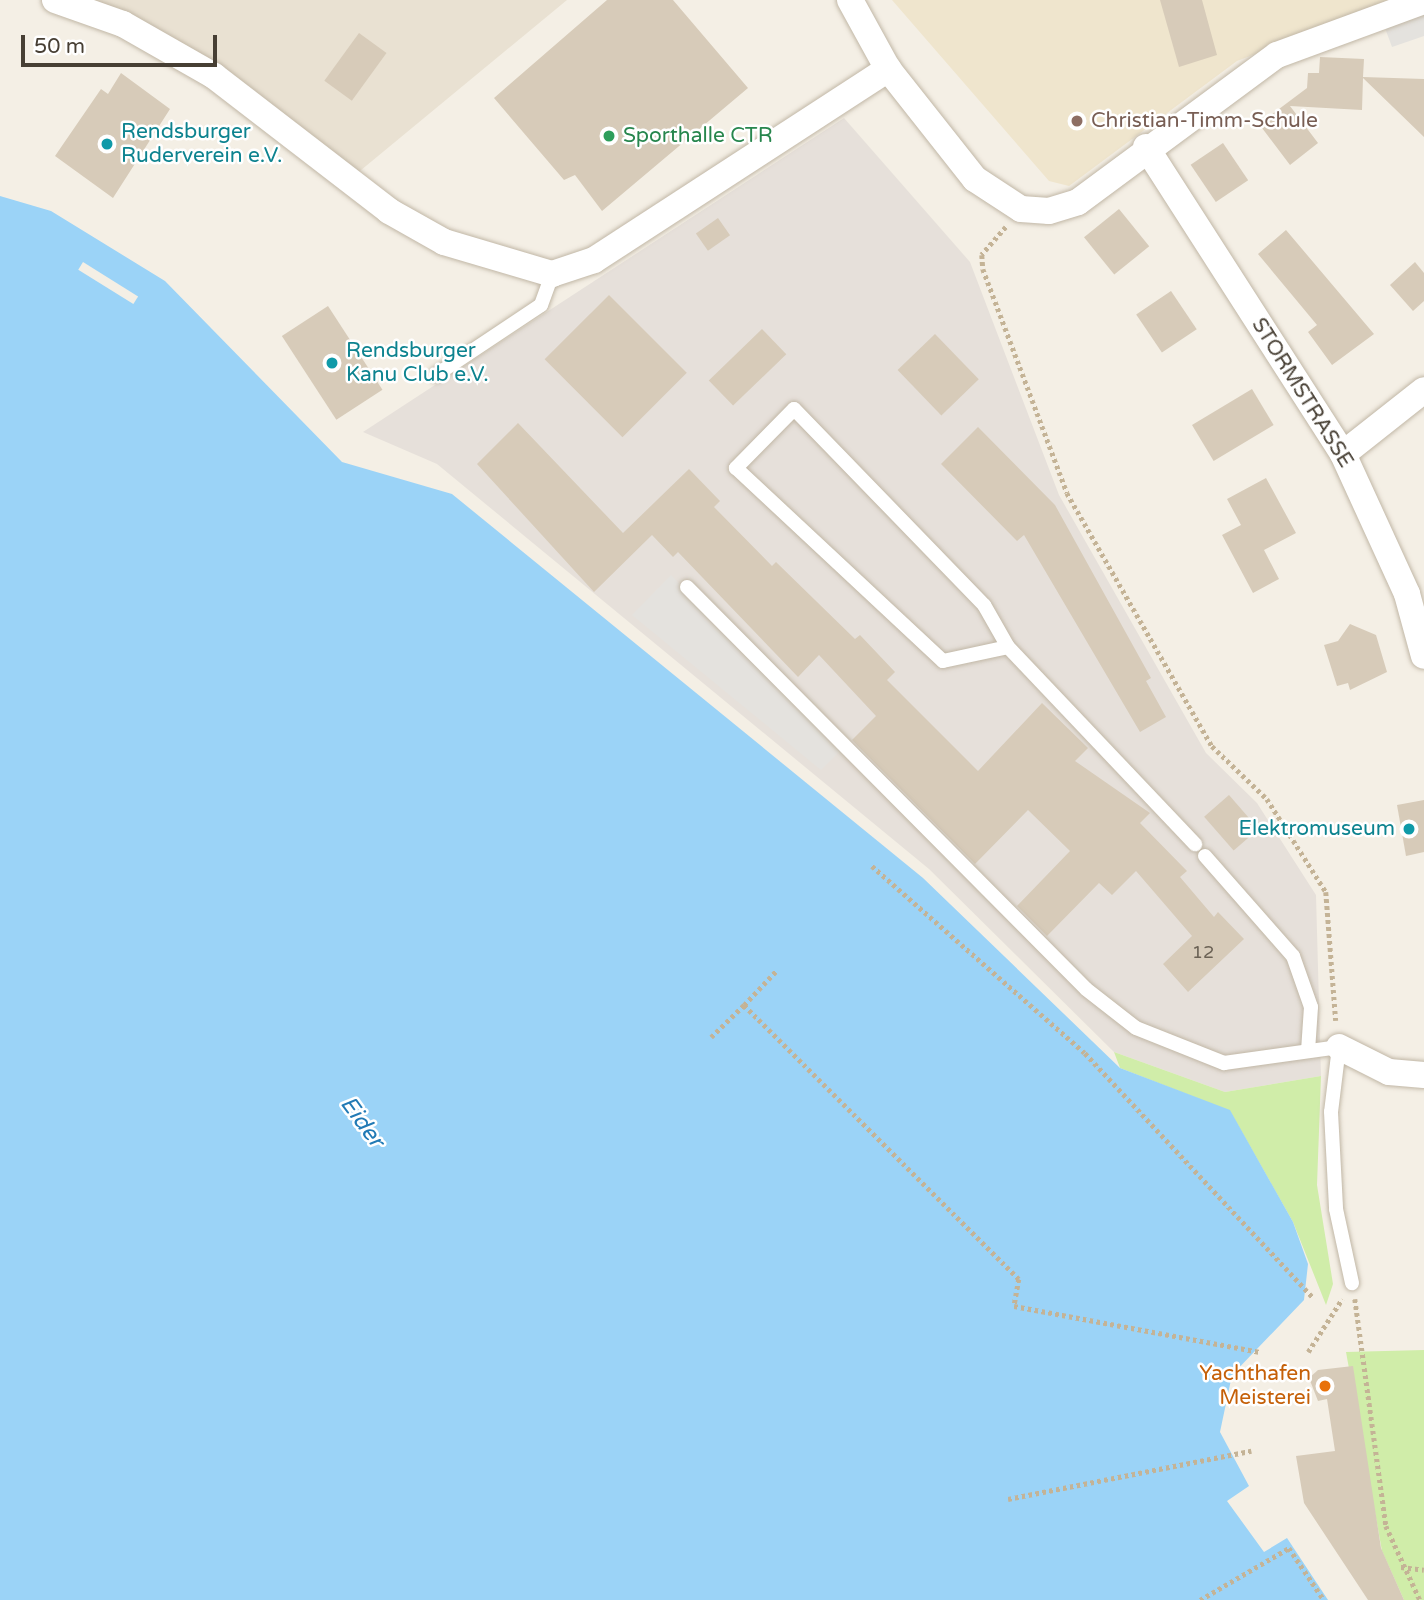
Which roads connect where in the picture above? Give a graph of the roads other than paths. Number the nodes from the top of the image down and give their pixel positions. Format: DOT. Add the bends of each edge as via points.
graph roads {
  1 [pos="55,0"];
  2 [pos="850,0"];
  3 [pos="1424,1"];
  4 [pos="888,69"];
  5 [pos="1146,147"];
  6 [pos="552,274"];
  7 [pos="436,374"];
  8 [pos="1424,390"];
  9 [pos="1343,454"];
  10 [pos="687,587"];
  11 [pos="1008,647"];
  12 [pos="1424,656"];
  13 [pos="1195,844"];
  14 [pos="1205,856"];
  15 [pos="1339,1047"];
  16 [pos="1308,1051"];
  17 [pos="1424,1075"];
  18 [pos="1352,1283"];
  1 -- 6 [label="street" via="123,24 214,76 389,211 444,242"];
  2 -- 4 [label="street"];
  3 -- 5 [label="street" via="1277,55"];
  4 -- 5 [label="street" via="975,179 1021,209 1049,211 1078,202"];
  4 -- 6 [label="street" via="594,260"];
  5 -- 9 [label="street, STORMSTRASSE"];
  6 -- 7 [label="lane" via="541,305"];
  8 -- 9 [label="street"];
  9 -- 12 [label="street, STORMSTRASSE" via="1406,594"];
  10 -- 16 [label="lane" via="1086,989 1136,1028 1224,1063"];
  11 -- 11 [label="lane" via="943,661 736,468 794,408 984,606"];
  11 -- 13 [label="lane"];
  14 -- 16 [label="lane" via="1293,956 1311,1007"];
  15 -- 16 [label="lane"];
  15 -- 17 [label="street" via="1389,1072"];
  15 -- 18 [label="lane" via="1331,1112 1335,1181"];
}
